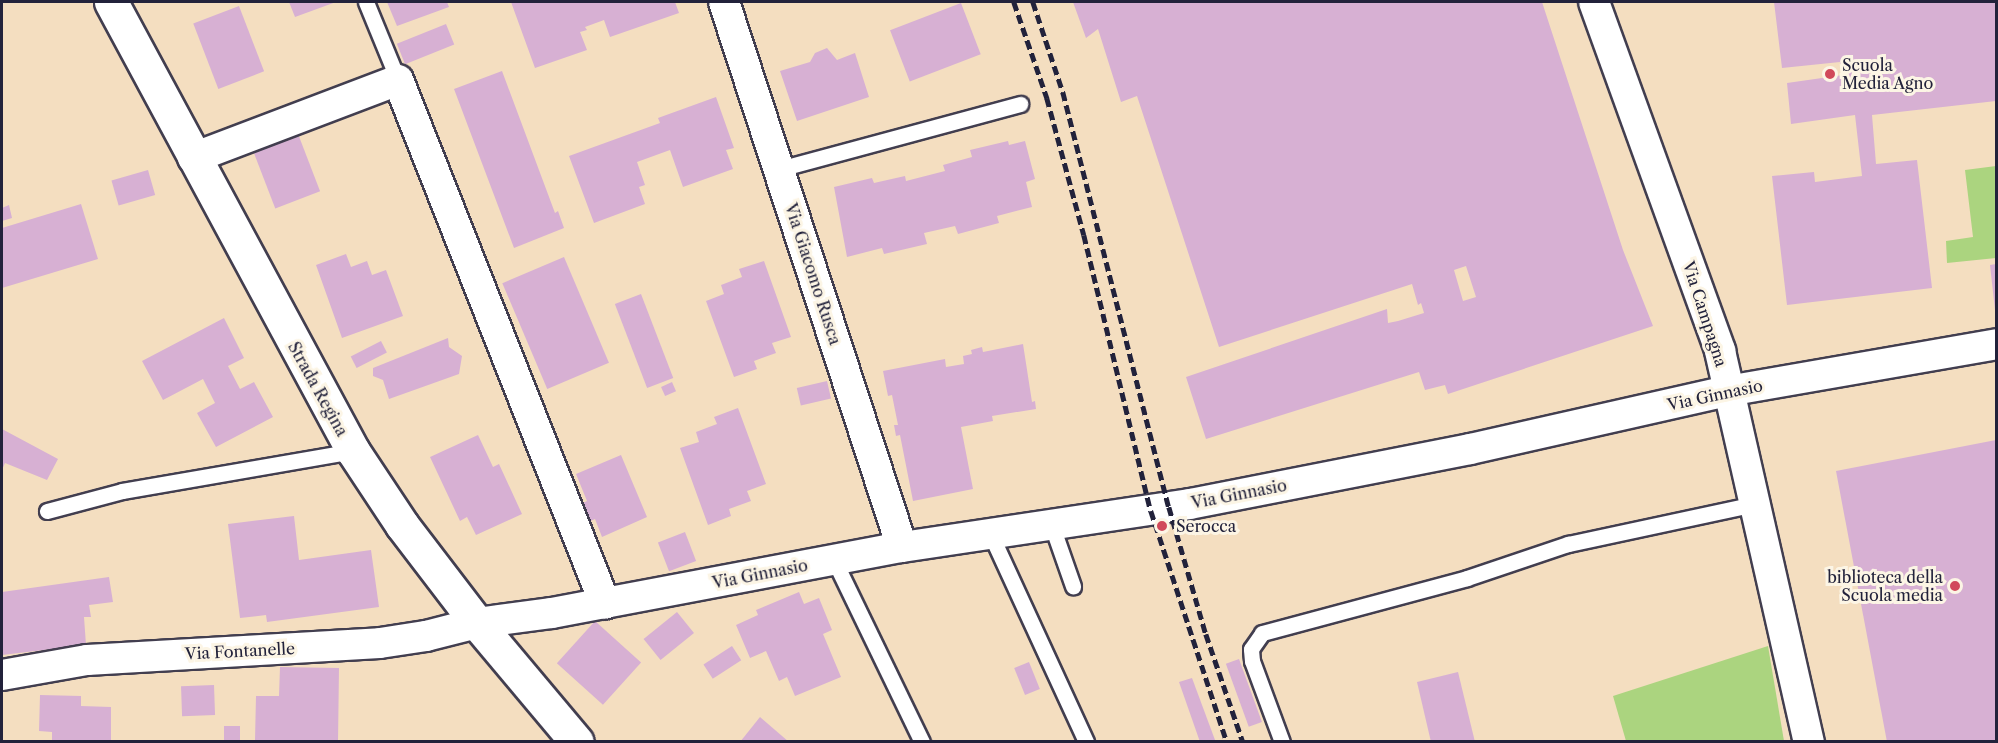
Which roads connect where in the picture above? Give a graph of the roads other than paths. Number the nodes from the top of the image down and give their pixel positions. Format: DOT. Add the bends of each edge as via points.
graph roads {
  1 [pos="111,2"];
  2 [pos="366,2"];
  3 [pos="724,2"];
  4 [pos="1594,2"];
  5 [pos="398,80"];
  6 [pos="1020,104"];
  7 [pos="194,158"];
  8 [pos="779,169"];
  9 [pos="1996,344"];
  10 [pos="1728,391"];
  11 [pos="352,451"];
  12 [pos="1754,504"];
  13 [pos="47,511"];
  14 [pos="1052,526"];
  15 [pos="991,535"];
  16 [pos="902,547"];
  17 [pos="834,560"];
  18 [pos="1073,586"];
  19 [pos="605,604"];
  20 [pos="477,623"];
  21 [pos="2,675"];
  22 [pos="578,741"];
  23 [pos="922,741"];
  24 [pos="1086,741"];
  25 [pos="1282,741"];
  26 [pos="1809,741"];
  1 -- 7 [label="main road, Strada Regina"];
  2 -- 5 [label="lane"];
  3 -- 8 [label="street, Via Giacomo Rusca"];
  4 -- 10 [label="street, Via Campagna" via="1720,351"];
  5 -- 7 [label="street"];
  5 -- 19 [label="street"];
  6 -- 8 [label="lane"];
  7 -- 11 [label="main road, Strada Regina"];
  8 -- 16 [label="street, Via Giacomo Rusca"];
  9 -- 10 [label="street, Via Ginnasio"];
  10 -- 12 [label="street, Via Campagna"];
  10 -- 14 [label="street, Via Ginnasio" via="1459,452 1190,504"];
  11 -- 13 [label="lane" via="123,491"];
  11 -- 20 [label="main road, Strada Regina" via="402,525"];
  12 -- 25 [label="lane" via="1568,544 1263,633 1251,649 1252,660"];
  12 -- 26 [label="street, Via Campagna"];
  14 -- 15 [label="street, Via Ginnasio"];
  14 -- 18 [label="lane"];
  15 -- 16 [label="street, Via Ginnasio"];
  15 -- 24 [label="lane"];
  16 -- 17 [label="street, Via Ginnasio"];
  17 -- 19 [label="street, Via Ginnasio"];
  17 -- 23 [label="lane"];
  19 -- 20 [label="street, Via Ginnasio"];
  20 -- 21 [label="street, Via Fontanelle" via="380,643 87,660"];
  20 -- 22 [label="main road, Strada Regina"];
}
